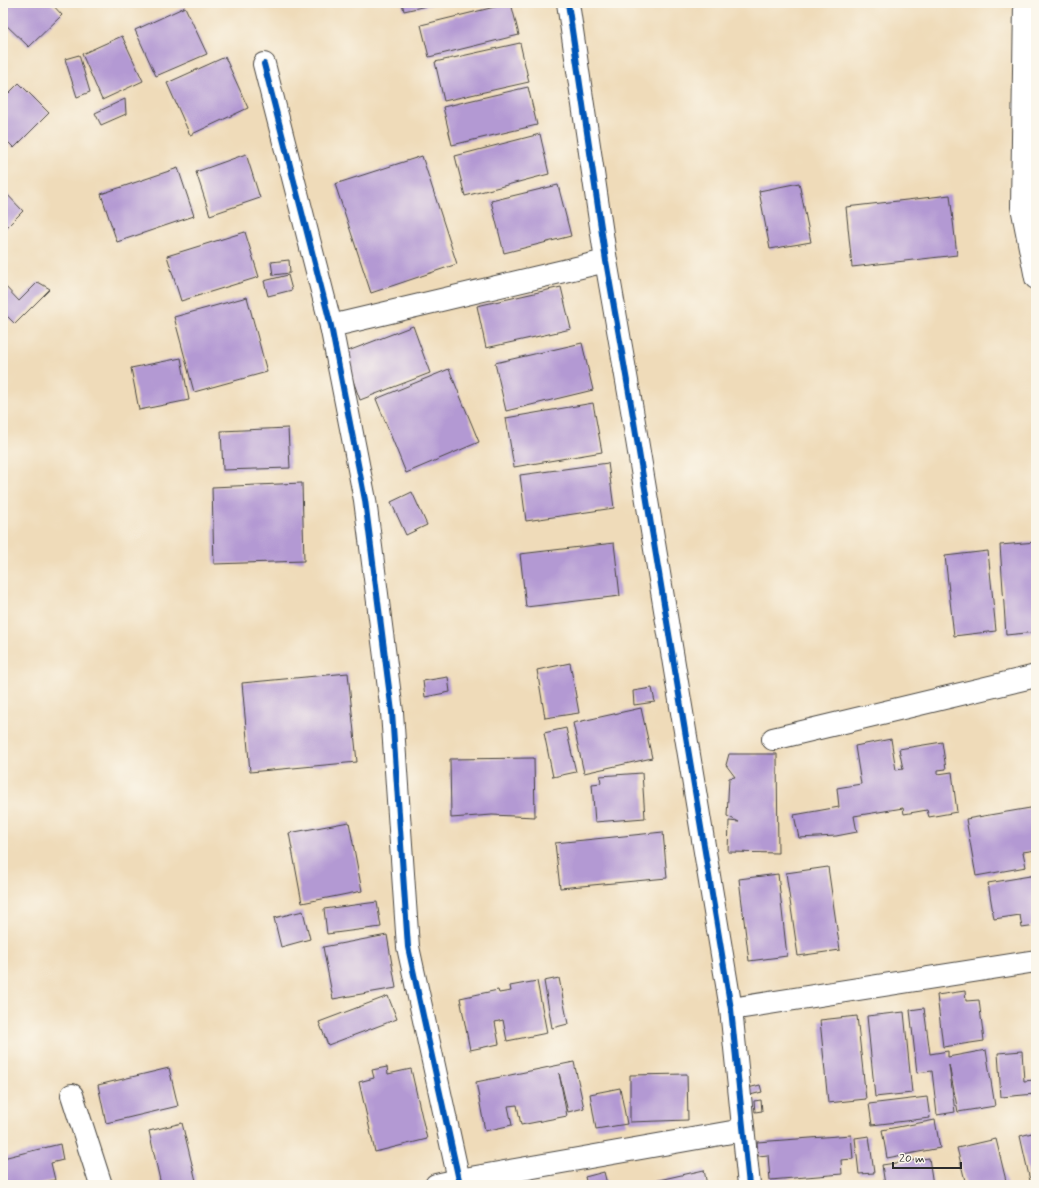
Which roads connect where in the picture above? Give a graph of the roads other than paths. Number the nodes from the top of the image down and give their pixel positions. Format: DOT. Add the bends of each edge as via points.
graph roads {
  1 [pos="568,3"];
  2 [pos="1025,3"];
  3 [pos="264,64"];
  4 [pos="606,261"];
  5 [pos="1036,278"];
  6 [pos="331,326"];
  7 [pos="1036,676"];
  8 [pos="773,739"];
  9 [pos="1036,961"];
  10 [pos="731,1009"];
  11 [pos="72,1096"];
  12 [pos="743,1130"];
  13 [pos="461,1182"];
  14 [pos="101,1185"];
  15 [pos="436,1185"];
  16 [pos="748,1185"];
  1 -- 4 [label="street"];
  2 -- 5 [label="street" via="1022,207"];
  3 -- 6 [label="street"];
  4 -- 6 [label="street"];
  4 -- 10 [label="street"];
  6 -- 13 [label="street" via="365,500 392,712 408,947"];
  7 -- 8 [label="street"];
  9 -- 10 [label="street"];
  10 -- 12 [label="street"];
  11 -- 14 [label="street"];
  12 -- 13 [label="street"];
  12 -- 16 [label="street"];
  13 -- 15 [label="street"];
}
